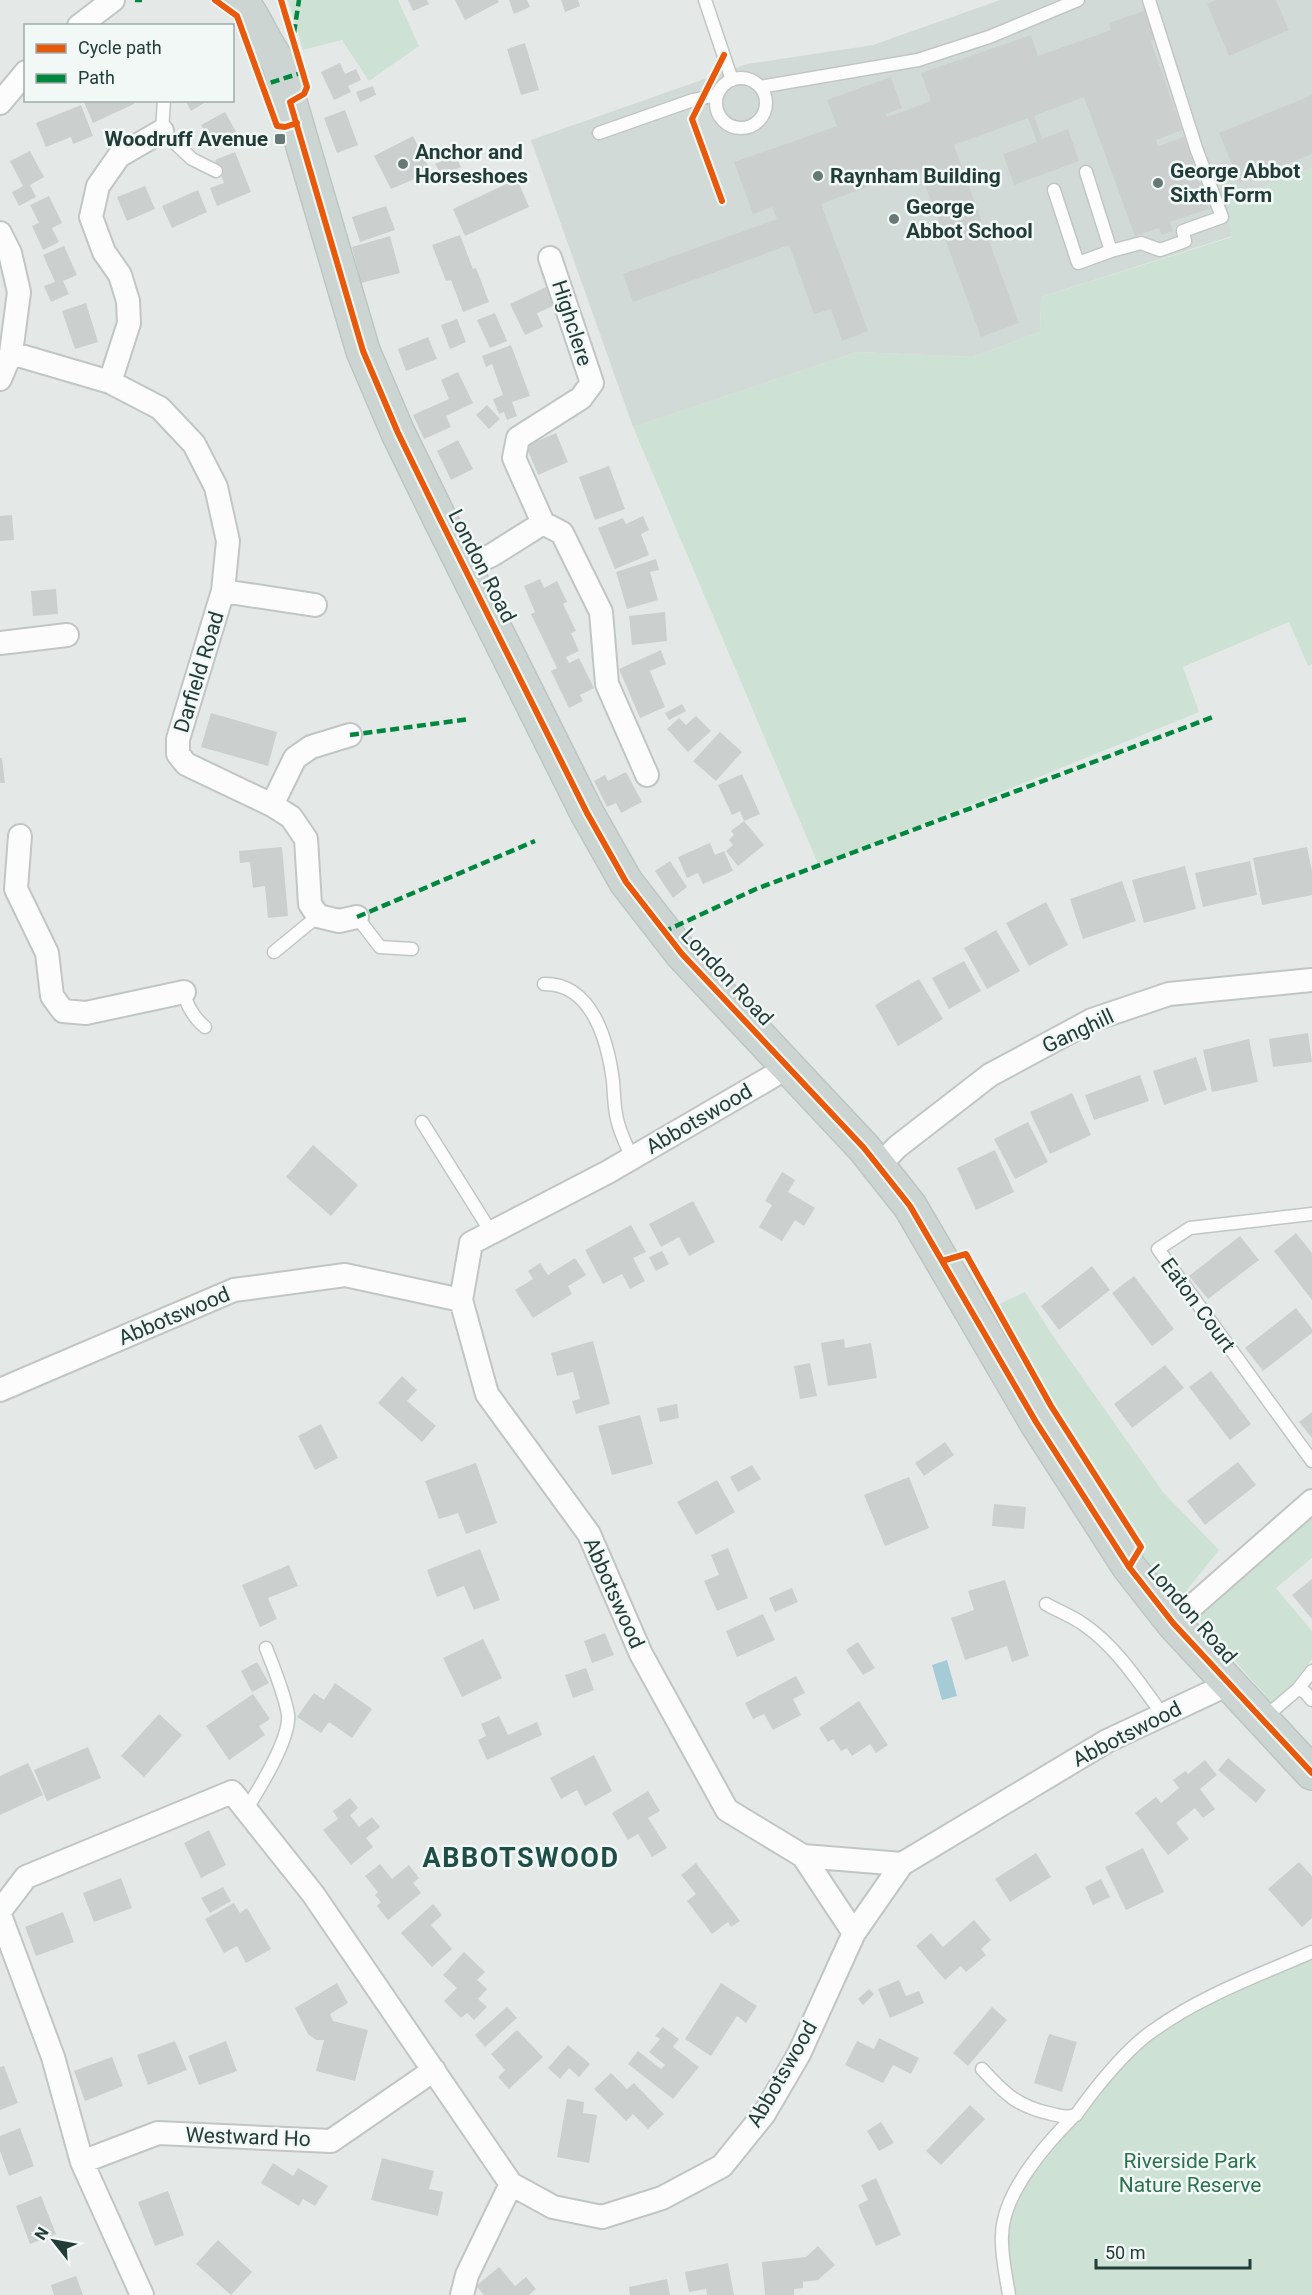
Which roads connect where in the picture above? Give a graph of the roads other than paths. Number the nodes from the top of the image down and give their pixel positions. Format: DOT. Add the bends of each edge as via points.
graph roads {
  1 [pos="113,0"];
  2 [pos="241,0"];
  3 [pos="268,0"];
  4 [pos="705,0"];
  5 [pos="1078,0"];
  6 [pos="1149,0"];
  7 [pos="84,14"];
  8 [pos="278,61"];
  9 [pos="24,74"];
  10 [pos="732,80"];
  11 [pos="760,87"];
  12 [pos="717,95"];
  13 [pos="164,102"];
  14 [pos="0,103"];
  15 [pos="162,131"];
  16 [pos="599,133"];
  17 [pos="216,171"];
  18 [pos="1086,172"];
  19 [pos="1054,190"];
  20 [pos="0,233"];
  21 [pos="1111,251"];
  22 [pos="550,258"];
  23 [pos="11,353"];
  24 [pos="0,379"];
  25 [pos="110,382"];
  26 [pos="543,523"];
  27 [pos="464,568"];
  28 [pos="223,591"];
  29 [pos="315,605"];
  30 [pos="67,635"];
  31 [pos="0,644"];
  32 [pos="350,735"];
  33 [pos="647,775"];
  34 [pos="272,805"];
  35 [pos="20,836"];
  36 [pos="8,892"];
  37 [pos="318,916"];
  38 [pos="357,917"];
  39 [pos="412,949"];
  40 [pos="274,952"];
  41 [pos="1312,980"];
  42 [pos="544,984"];
  43 [pos="184,992"];
  44 [pos="205,1027"];
  45 [pos="785,1064"];
  46 [pos="422,1122"];
  47 [pos="632,1158"];
  48 [pos="879,1166"];
  49 [pos="1312,1214"];
  50 [pos="491,1232"];
  51 [pos="461,1300"];
  52 [pos="0,1390"];
  53 [pos="1312,1461"];
  54 [pos="1312,1501"];
  55 [pos="1046,1604"];
  56 [pos="1173,1623"];
  57 [pos="266,1648"];
  58 [pos="1312,1671"];
  59 [pos="1231,1683"];
  60 [pos="1298,1689"];
  61 [pos="1312,1700"];
  62 [pos="1163,1715"];
  63 [pos="1263,1719"];
  64 [pos="1310,1767"];
  65 [pos="246,1810"];
  66 [pos="802,1856"];
  67 [pos="902,1864"];
  68 [pos="0,1911"];
  69 [pos="0,1916"];
  70 [pos="854,1933"];
  71 [pos="1312,1952"];
  72 [pos="982,2069"];
  73 [pos="434,2070"];
  74 [pos="1076,2115"];
  75 [pos="82,2162"];
  76 [pos="511,2184"];
  77 [pos="142,2295"];
  78 [pos="462,2295"];
  79 [pos="1009,2295"];
  1 -- 7 [label="street"];
  2 -- 8 [label="main road, London Road"];
  3 -- 8 [label="main road, London Road" via="281,43"];
  4 -- 10 [label="lane"];
  5 -- 11 [label="lane" via="989,37 918,60"];
  6 -- 21 [label="lane" via="1222,217 1183,231 1185,241 1160,250 1141,243"];
  8 -- 27 [label="main road, London Road" via="363,351"];
  9 -- 14 [label="street"];
  10 -- 11 [label="lane" via="748,79"];
  10 -- 12 [label="lane"];
  11 -- 12 [label="lane" via="766,102 764,114 756,124 744,128 731,126 722,119"];
  12 -- 16 [label="lane"];
  13 -- 15 [label="lane"];
  15 -- 17 [label="lane" via="192,159"];
  15 -- 25 [label="street" via="120,156 98,186 91,217 104,252 120,275 128,301 129,323"];
  18 -- 21 [label="lane"];
  19 -- 21 [label="lane" via="1078,263"];
  20 -- 23 [label="street" via="10,253 19,292"];
  22 -- 26 [label="street, Highclere" via="592,383 581,398 518,438 514,458"];
  23 -- 24 [label="street"];
  23 -- 25 [label="street, Darfield Road"];
  25 -- 28 [label="street, Darfield Road" via="160,408 200,455 216,487 228,542"];
  26 -- 27 [label="street"];
  26 -- 33 [label="street, Highclere" via="562,533 601,612 607,684"];
  27 -- 45 [label="main road, London Road" via="587,813 626,882 682,954"];
  28 -- 29 [label="street, Darfield Road"];
  28 -- 34 [label="street, Darfield Road" via="178,739 178,754 186,764"];
  30 -- 31 [label="street"];
  32 -- 34 [label="street" via="311,747 295,758"];
  34 -- 37 [label="street, Darfield Road" via="291,817 306,840 310,904"];
  35 -- 36 [label="street"];
  36 -- 43 [label="street" via="47,953 52,996 63,1011 86,1013"];
  37 -- 38 [label="street" via="339,921"];
  37 -- 40 [label="lane"];
  38 -- 39 [label="lane" via="380,947"];
  41 -- 48 [label="street, Ganghill" via="1169,994 1092,1020 990,1075 897,1147"];
  42 -- 47 [label="lane" via="572,992 596,1017 610,1064 616,1115"];
  43 -- 44 [label="lane" via="185,1000"];
  45 -- 47 [label="street, Abbotswood" via="773,1076"];
  45 -- 48 [label="main road, London Road"];
  46 -- 50 [label="lane"];
  47 -- 50 [label="street, Abbotswood"];
  48 -- 56 [label="main road, London Road" via="910,1206 1066,1472"];
  49 -- 53 [label="lane, Eaton Court" via="1190,1228 1158,1249"];
  50 -- 51 [label="street, Abbotswood" via="471,1243"];
  51 -- 52 [label="street, Abbotswood" via="345,1275 234,1290"];
  51 -- 66 [label="street, Abbotswood" via="487,1394 588,1534 640,1654 727,1810"];
  54 -- 56 [label="street"];
  55 -- 62 [label="lane" via="1083,1624 1109,1646"];
  56 -- 59 [label="main road, London Road"];
  57 -- 65 [label="lane" via="285,1702 287,1730"];
  58 -- 60 [label="lane"];
  59 -- 62 [label="street, Abbotswood"];
  59 -- 63 [label="main road, London Road"];
  60 -- 61 [label="lane"];
  60 -- 63 [label="lane"];
  62 -- 67 [label="street, Abbotswood" via="1107,1741"];
  63 -- 64 [label="main road, London Road"];
  65 -- 68 [label="street, Abbotswood" via="232,1792 26,1877"];
  65 -- 73 [label="street, Abbotswood" via="313,1894"];
  66 -- 67 [label="street, Abbotswood"];
  66 -- 70 [label="street, Abbotswood"];
  67 -- 70 [label="street, Abbotswood"];
  69 -- 75 [label="street" via="53,2057"];
  70 -- 76 [label="street, Abbotswood" via="799,2054 764,2114 722,2166 662,2198 602,2217 553,2207"];
  71 -- 74 [label="lane" via="1191,2007 1152,2031"];
  72 -- 74 [label="lane" via="1017,2103 1067,2118"];
  73 -- 75 [label="street, Westward Ho" via="331,2141 158,2133"];
  73 -- 76 [label="street, Abbotswood"];
  74 -- 79 [label="lane" via="1044,2149 1006,2209 1002,2236"];
  75 -- 77 [label="street"];
  76 -- 78 [label="street" via="467,2275"];
}
